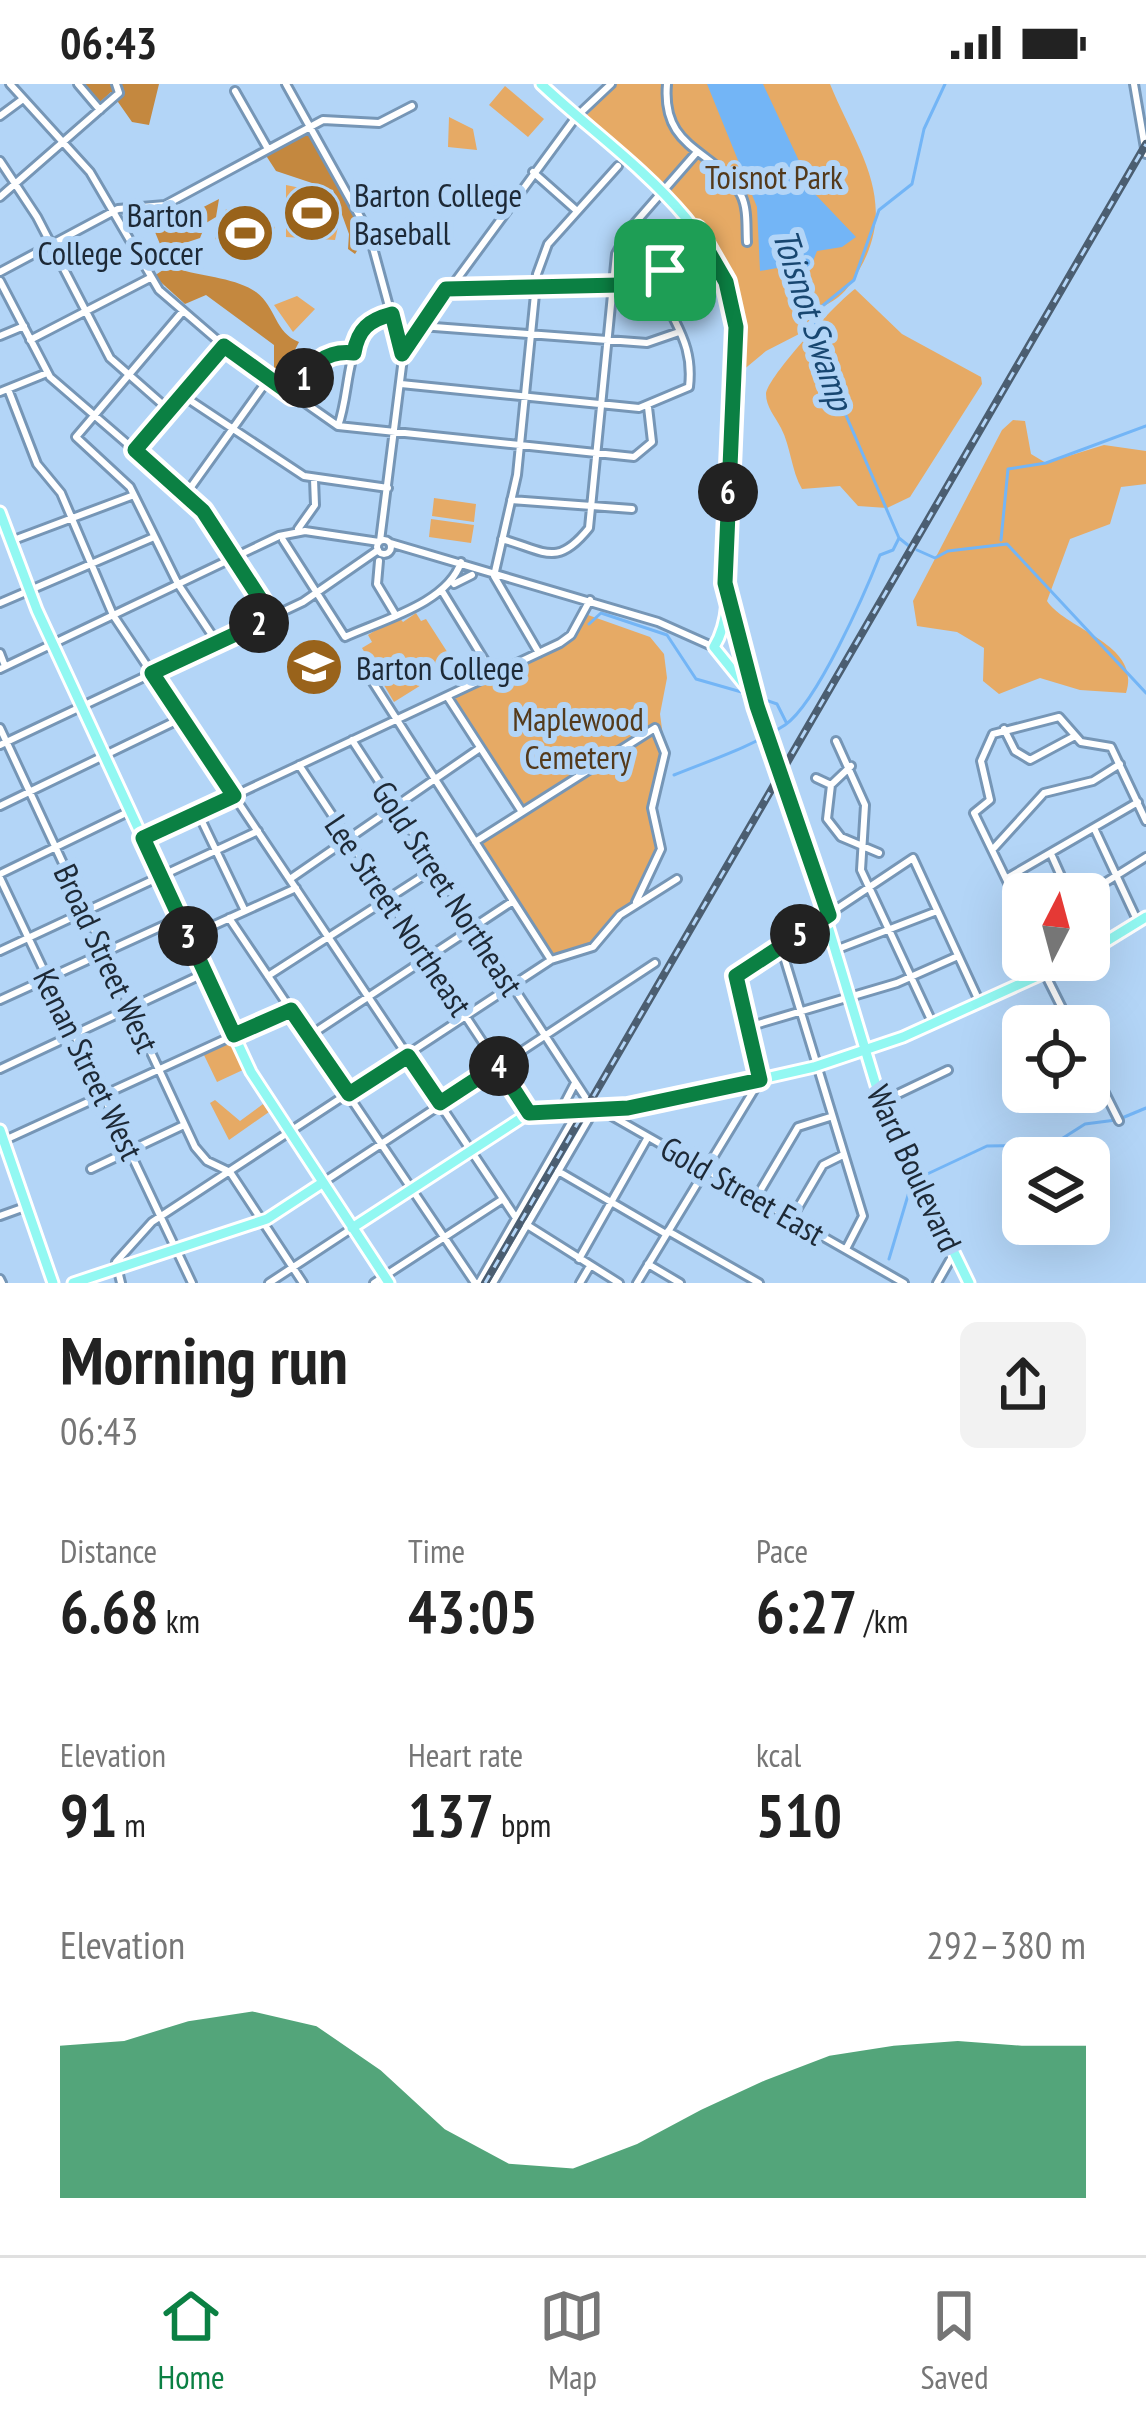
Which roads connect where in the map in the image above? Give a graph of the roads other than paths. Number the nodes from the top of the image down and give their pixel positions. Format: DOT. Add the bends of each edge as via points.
graph roads {
  1 [pos="10,84"];
  2 [pos="78,84"];
  3 [pos="286,84"];
  4 [pos="541,84"];
  5 [pos="611,84"];
  6 [pos="667,84"];
  7 [pos="1134,84"];
  8 [pos="117,88"];
  9 [pos="235,91"];
  10 [pos="23,99"];
  11 [pos="412,106"];
  12 [pos="100,110"];
  13 [pos="0,116"];
  14 [pos="576,117"];
  15 [pos="310,127"];
  16 [pos="61,143"];
  17 [pos="268,149"];
  18 [pos="697,152"];
  19 [pos="1146,154"];
  20 [pos="0,161"];
  21 [pos="618,166"];
  22 [pos="533,172"];
  23 [pos="16,183"];
  24 [pos="660,194"];
  25 [pos="0,197"];
  26 [pos="113,211"];
  27 [pos="578,211"];
  28 [pos="696,230"];
  29 [pos="747,242"];
  30 [pos="52,244"];
  31 [pos="0,276"];
  32 [pos="150,278"];
  33 [pos="726,282"];
  34 [pos="665,284"];
  35 [pos="613,285"];
  36 [pos="536,287"];
  37 [pos="446,289"];
  38 [pos="85,311"];
  39 [pos="183,311"];
  40 [pos="392,314"];
  41 [pos="24,326"];
  42 [pos="421,326"];
  43 [pos="680,332"];
  44 [pos="531,335"];
  45 [pos="0,336"];
  46 [pos="30,340"];
  47 [pos="607,340"];
  48 [pos="224,346"];
  49 [pos="354,353"];
  50 [pos="402,354"];
  51 [pos="47,373"];
  52 [pos="129,376"];
  53 [pos="269,379"];
  54 [pos="401,384"];
  55 [pos="4,391"];
  56 [pos="182,395"];
  57 [pos="292,395"];
  58 [pos="525,397"];
  59 [pos="601,404"];
  60 [pos="648,407"];
  61 [pos="169,410"];
  62 [pos="94,415"];
  63 [pos="338,426"];
  64 [pos="231,430"];
  65 [pos="394,434"];
  66 [pos="520,447"];
  67 [pos="135,450"];
  68 [pos="596,454"];
  69 [pos="314,479"];
  70 [pos="388,488"];
  71 [pos="186,494"];
  72 [pos="134,495"];
  73 [pos="512,500"];
  74 [pos="592,506"];
  75 [pos="632,509"];
  76 [pos="0,512"];
  77 [pos="71,518"];
  78 [pos="308,529"];
  79 [pos="154,537"];
  80 [pos="502,539"];
  81 [pos="283,540"];
  82 [pos="11,541"];
  83 [pos="383,548"];
  84 [pos="234,558"];
  85 [pos="461,562"];
  86 [pos="90,567"];
  87 [pos="495,571"];
  88 [pos="472,575"];
  89 [pos="725,583"];
  90 [pos="178,584"];
  91 [pos="451,584"];
  92 [pos="442,591"];
  93 [pos="30,592"];
  94 [pos="317,594"];
  95 [pos="590,600"];
  96 [pos="0,604"];
  97 [pos="395,614"];
  98 [pos="113,615"];
  99 [pos="272,617"];
  100 [pos="217,643"];
  101 [pos="53,644"];
  102 [pos="714,647"];
  103 [pos="0,653"];
  104 [pos="539,653"];
  105 [pos="3,667"];
  106 [pos="365,670"];
  107 [pos="152,673"];
  108 [pos="493,674"];
  109 [pos="448,696"];
  110 [pos="81,705"];
  111 [pos="757,706"];
  112 [pos="182,718"];
  113 [pos="398,719"];
  114 [pos="0,728"];
  115 [pos="1004,729"];
  116 [pos="1075,736"];
  117 [pos="352,740"];
  118 [pos="836,741"];
  119 [pos="3,743"];
  120 [pos="481,748"];
  121 [pos="104,755"];
  122 [pos="1120,764"];
  123 [pos="299,765"];
  124 [pos="851,766"];
  125 [pos="816,778"];
  126 [pos="436,779"];
  127 [pos="831,785"];
  128 [pos="29,792"];
  129 [pos="234,796"];
  130 [pos="1138,802"];
  131 [pos="0,806"];
  132 [pos="395,807"];
  133 [pos="130,811"];
  134 [pos="522,812"];
  135 [pos="198,813"];
  136 [pos="1146,821"];
  137 [pos="1095,830"];
  138 [pos="258,831"];
  139 [pos="143,838"];
  140 [pos="349,839"];
  141 [pos="476,842"];
  142 [pos="55,847"];
  143 [pos="862,848"];
  144 [pos="994,848"];
  145 [pos="216,851"];
  146 [pos="879,853"];
  147 [pos="1052,856"];
  148 [pos="1146,857"];
  149 [pos="434,868"];
  150 [pos="1005,873"];
  151 [pos="1017,873"];
  152 [pos="1060,873"];
  153 [pos="0,876"];
  154 [pos="1116,876"];
  155 [pos="160,877"];
  156 [pos="290,879"];
  157 [pos="677,879"];
  158 [pos="1110,880"];
  159 [pos="871,886"];
  160 [pos="296,888"];
  161 [pos="388,898"];
  162 [pos="513,901"];
  163 [pos="635,904"];
  164 [pos="244,911"];
  165 [pos="938,911"];
  166 [pos="85,912"];
  167 [pos="829,915"];
  168 [pos="180,918"];
  169 [pos="229,918"];
  170 [pos="1142,920"];
  171 [pos="473,927"];
  172 [pos="891,931"];
  173 [pos="1110,936"];
  174 [pos="188,937"];
  175 [pos="329,937"];
  176 [pos="28,938"];
  177 [pos="781,947"];
  178 [pos="838,949"];
  179 [pos="0,951"];
  180 [pos="104,953"];
  181 [pos="958,956"];
  182 [pos="428,957"];
  183 [pos="551,960"];
  184 [pos="655,963"];
  185 [pos="206,974"];
  186 [pos="268,976"];
  187 [pos="912,977"];
  188 [pos="47,978"];
  189 [pos="1029,981"];
  190 [pos="512,986"];
  191 [pos="368,996"];
  192 [pos="851,998"];
  193 [pos="0,1000"];
  194 [pos="980,1003"];
  195 [pos="130,1008"];
  196 [pos="291,1010"];
  197 [pos="799,1012"];
  198 [pos="467,1017"];
  199 [pos="933,1024"];
  200 [pos="748,1027"];
  201 [pos="74,1034"];
  202 [pos="234,1035"];
  203 [pos="544,1035"];
  204 [pos="309,1036"];
  205 [pos="865,1051"];
  206 [pos="408,1056"];
  207 [pos="498,1065"];
  208 [pos="814,1067"];
  209 [pos="0,1070"];
  210 [pos="159,1070"];
  211 [pos="948,1070"];
  212 [pos="760,1080"];
  213 [pos="575,1083"];
  214 [pos="349,1094"];
  215 [pos="103,1095"];
  216 [pos="881,1102"];
  217 [pos="1110,1102"];
  218 [pos="440,1103"];
  219 [pos="591,1109"];
  220 [pos="561,1110"];
  221 [pos="529,1113"];
  222 [pos="830,1117"];
  223 [pos="1119,1120"];
  224 [pos="184,1125"];
  225 [pos="290,1132"];
  226 [pos="2,1135"];
  227 [pos="649,1137"];
  228 [pos="381,1143"];
  229 [pos="471,1150"];
  230 [pos="131,1151"];
  231 [pos="843,1155"];
  232 [pos="705,1168"];
  233 [pos="91,1169"];
  234 [pos="230,1172"];
  235 [pos="558,1172"];
  236 [pos="322,1183"];
  237 [pos="412,1189"];
  238 [pos="756,1198"];
  239 [pos="503,1199"];
  240 [pos="611,1202"];
  241 [pos="27,1206"];
  242 [pos="0,1216"];
  243 [pos="162,1216"];
  244 [pos="515,1218"];
  245 [pos="792,1218"];
  246 [pos="262,1220"];
  247 [pos="352,1228"];
  248 [pos="525,1228"];
  249 [pos="667,1232"];
  250 [pos="445,1237"];
  251 [pos="846,1249"];
  252 [pos="173,1252"];
  253 [pos="954,1252"];
  254 [pos="579,1259"];
  255 [pos="120,1264"];
  256 [pos="648,1264"];
  257 [pos="590,1266"];
  258 [pos="293,1268"];
  259 [pos="741,1273"];
  260 [pos="383,1281"];
  261 [pos="52,1283"];
  262 [pos="74,1283"];
  263 [pos="121,1283"];
  264 [pos="192,1283"];
  265 [pos="268,1283"];
  266 [pos="304,1283"];
  267 [pos="477,1283"];
  268 [pos="493,1283"];
  269 [pos="580,1283"];
  270 [pos="619,1283"];
  271 [pos="637,1283"];
  272 [pos="680,1283"];
  273 [pos="735,1283"];
  274 [pos="759,1283"];
  275 [pos="904,1283"];
  276 [pos="937,1283"];
  277 [pos="969,1283"];
  1 -- 10 [label="street"];
  2 -- 12 [label="street"];
  3 -- 15 [label="street"];
  4 -- 14 [label="main road"];
  5 -- 14 [label="street"];
  6 -- 18 [label="street" via="669,120"];
  7 -- 19 [label="street"];
  8 -- 12 [label="street"];
  9 -- 17 [label="street"];
  10 -- 13 [label="street"];
  10 -- 16 [label="street"];
  11 -- 15 [label="street" via="379,123 326,120"];
  12 -- 16 [label="street"];
  14 -- 22 [label="street"];
  14 -- 24 [label="main road"];
  15 -- 17 [label="street"];
  15 -- 40 [label="street" via="372,238"];
  16 -- 23 [label="street"];
  16 -- 26 [label="street"];
  17 -- 26 [label="street" via="159,207"];
  18 -- 24 [label="street"];
  18 -- 29 [label="street" via="741,195"];
  20 -- 23 [label="street"];
  21 -- 27 [label="street"];
  22 -- 27 [label="street"];
  22 -- 37 [label="street"];
  23 -- 25 [label="street"];
  23 -- 30 [label="street"];
  24 -- 28 [label="main road"];
  24 -- 35 [label="street" via="621,242"];
  26 -- 30 [label="street"];
  26 -- 32 [label="street"];
  27 -- 36 [label="street" via="542,256"];
  28 -- 33 [label="main road"];
  28 -- 34 [label="street" via="668,262"];
  30 -- 31 [label="street"];
  30 -- 38 [label="street"];
  31 -- 41 [label="street"];
  32 -- 38 [label="street"];
  32 -- 39 [label="street"];
  33 -- 34 [label="street"];
  33 -- 89 [label="main road" via="737,347"];
  34 -- 35 [label="street"];
  34 -- 43 [label="street"];
  35 -- 36 [label="street"];
  35 -- 47 [label="street"];
  36 -- 37 [label="street"];
  36 -- 44 [label="street"];
  37 -- 42 [label="street"];
  38 -- 46 [label="street"];
  38 -- 52 [label="street"];
  39 -- 48 [label="street"];
  39 -- 52 [label="street"];
  40 -- 49 [label="street" via="362,329"];
  40 -- 50 [label="street"];
  41 -- 45 [label="street"];
  41 -- 46 [label="street"];
  42 -- 44 [label="street"];
  42 -- 50 [label="street"];
  43 -- 47 [label="street" via="657,342"];
  43 -- 60 [label="street" via="691,355 689,387"];
  44 -- 47 [label="street"];
  44 -- 58 [label="street"];
  46 -- 51 [label="street"];
  47 -- 59 [label="street"];
  48 -- 53 [label="street"];
  48 -- 56 [label="street"];
  49 -- 57 [label="street" via="320,359"];
  49 -- 63 [label="street"];
  50 -- 54 [label="street"];
  51 -- 55 [label="street"];
  51 -- 62 [label="street"];
  52 -- 61 [label="street"];
  52 -- 62 [label="street"];
  53 -- 57 [label="street"];
  53 -- 64 [label="street"];
  54 -- 58 [label="street"];
  54 -- 65 [label="street"];
  55 -- 77 [label="street"];
  56 -- 61 [label="street"];
  56 -- 64 [label="street"];
  57 -- 63 [label="street"];
  58 -- 59 [label="street"];
  58 -- 66 [label="street"];
  59 -- 60 [label="street"];
  59 -- 68 [label="street"];
  60 -- 68 [label="street" via="653,434 646,452"];
  61 -- 67 [label="street"];
  62 -- 67 [label="street"];
  62 -- 72 [label="street" via="76,437"];
  63 -- 65 [label="street"];
  64 -- 69 [label="street"];
  64 -- 71 [label="street"];
  65 -- 66 [label="street"];
  65 -- 70 [label="street"];
  66 -- 68 [label="street"];
  66 -- 73 [label="street"];
  67 -- 71 [label="street"];
  68 -- 74 [label="street"];
  69 -- 70 [label="street"];
  69 -- 78 [label="street"];
  70 -- 83 [label="street"];
  71 -- 84 [label="street"];
  72 -- 77 [label="street"];
  72 -- 79 [label="street"];
  73 -- 74 [label="street"];
  73 -- 80 [label="street"];
  74 -- 75 [label="street"];
  74 -- 80 [label="street" via="589,528 566,553"];
  76 -- 82 [label="main road"];
  77 -- 82 [label="street"];
  77 -- 86 [label="street"];
  78 -- 83 [label="street"];
  78 -- 84 [label="street"];
  79 -- 86 [label="street"];
  79 -- 90 [label="street"];
  80 -- 87 [label="street"];
  81 -- 94 [label="street"];
  82 -- 93 [label="main road"];
  83 -- 85 [label="street"];
  83 -- 94 [label="street"];
  83 -- 97 [label="street" via="377,584"];
  84 -- 90 [label="street"];
  84 -- 99 [label="street"];
  85 -- 87 [label="street"];
  85 -- 91 [label="street"];
  86 -- 93 [label="street"];
  86 -- 98 [label="street"];
  87 -- 95 [label="street"];
  87 -- 104 [label="street"];
  88 -- 91 [label="street"];
  89 -- 102 [label="main road" via="727,623"];
  89 -- 111 [label="main road"];
  90 -- 98 [label="street"];
  90 -- 100 [label="street"];
  91 -- 92 [label="street"];
  92 -- 97 [label="street"];
  92 -- 108 [label="street"];
  93 -- 96 [label="street"];
  93 -- 101 [label="main road"];
  94 -- 97 [label="street" via="345,638"];
  94 -- 99 [label="street"];
  95 -- 102 [label="street"];
  95 -- 104 [label="street" via="569,638"];
  98 -- 101 [label="street"];
  98 -- 107 [label="street"];
  99 -- 100 [label="street"];
  100 -- 107 [label="street"];
  101 -- 105 [label="street"];
  101 -- 110 [label="main road"];
  102 -- 111 [label="main road, Ward Boulevard"];
  103 -- 105 [label="street"];
  104 -- 108 [label="street"];
  106 -- 113 [label="street"];
  107 -- 110 [label="street"];
  107 -- 112 [label="street"];
  108 -- 109 [label="street"];
  109 -- 113 [label="street"];
  109 -- 120 [label="street"];
  110 -- 119 [label="street"];
  110 -- 121 [label="main road"];
  111 -- 167 [label="main road, Ward Boulevard, bridge"];
  112 -- 121 [label="street"];
  112 -- 129 [label="street"];
  113 -- 117 [label="street"];
  113 -- 126 [label="street"];
  114 -- 119 [label="street, Broad Street West"];
  115 -- 116 [label="street" via="1053,715"];
  115 -- 116 [label="street" via="1030,760"];
  115 -- 144 [label="street" via="984,744 990,800 974,813"];
  116 -- 122 [label="street" via="1090,747 1106,745"];
  117 -- 123 [label="street"];
  117 -- 132 [label="street, Gold Street Northeast"];
  118 -- 124 [label="street"];
  119 -- 128 [label="street, Broad Street West"];
  120 -- 126 [label="street"];
  120 -- 134 [label="street"];
  121 -- 128 [label="street"];
  121 -- 133 [label="main road"];
  122 -- 130 [label="street"];
  122 -- 144 [label="street" via="1044,794"];
  123 -- 129 [label="street"];
  123 -- 140 [label="street, Lee Street Northeast"];
  124 -- 127 [label="street"];
  124 -- 143 [label="street"];
  125 -- 127 [label="street"];
  126 -- 132 [label="street"];
  126 -- 141 [label="street"];
  127 -- 143 [label="street" via="827,819"];
  128 -- 131 [label="street"];
  128 -- 142 [label="street, Broad Street West"];
  129 -- 135 [label="street"];
  129 -- 138 [label="street"];
  130 -- 136 [label="street"];
  130 -- 137 [label="street"];
  132 -- 140 [label="street"];
  132 -- 149 [label="street, Gold Street Northeast"];
  133 -- 139 [label="main road"];
  133 -- 142 [label="street"];
  134 -- 141 [label="street"];
  134 -- 163 [label="street" via="655,728 665,759 651,813 661,849"];
  135 -- 139 [label="street"];
  135 -- 145 [label="street"];
  137 -- 147 [label="street"];
  137 -- 154 [label="street"];
  138 -- 145 [label="street"];
  138 -- 156 [label="street"];
  139 -- 155 [label="main road"];
  140 -- 156 [label="street"];
  140 -- 161 [label="street, Lee Street Northeast"];
  141 -- 162 [label="street"];
  142 -- 153 [label="street"];
  142 -- 166 [label="street, Broad Street West"];
  143 -- 146 [label="street"];
  143 -- 159 [label="street"];
  144 -- 150 [label="street"];
  145 -- 155 [label="street"];
  145 -- 164 [label="street"];
  147 -- 151 [label="street"];
  147 -- 152 [label="street"];
  148 -- 154 [label="street"];
  149 -- 161 [label="street"];
  149 -- 171 [label="street, Gold Street Northeast"];
  153 -- 176 [label="street, Kenan Street West"];
  154 -- 158 [label="street"];
  154 -- 170 [label="street"];
  155 -- 166 [label="street"];
  155 -- 168 [label="main road"];
  156 -- 160 [label="street"];
  157 -- 163 [label="street"];
  159 -- 165 [label="street" via="913,858"];
  159 -- 167 [label="street"];
  159 -- 172 [label="street"];
  160 -- 164 [label="street"];
  160 -- 175 [label="street"];
  161 -- 175 [label="street"];
  161 -- 182 [label="street, Lee Street Northeast"];
  162 -- 171 [label="street"];
  162 -- 183 [label="street"];
  163 -- 183 [label="street" via="592,947"];
  164 -- 169 [label="street"];
  165 -- 172 [label="street"];
  165 -- 181 [label="street"];
  166 -- 176 [label="street"];
  166 -- 180 [label="street, Broad Street West"];
  167 -- 177 [label="street"];
  167 -- 178 [label="main road, Ward Boulevard"];
  168 -- 174 [label="main road"];
  168 -- 180 [label="street"];
  169 -- 174 [label="street"];
  169 -- 186 [label="street"];
  170 -- 173 [label="main road"];
  171 -- 182 [label="street"];
  171 -- 190 [label="street, Gold Street Northeast"];
  172 -- 178 [label="street"];
  172 -- 187 [label="street"];
  174 -- 185 [label="main road"];
  175 -- 186 [label="street"];
  175 -- 191 [label="street"];
  176 -- 179 [label="street"];
  176 -- 188 [label="street, Kenan Street West"];
  177 -- 197 [label="street"];
  177 -- 200 [label="street" via="736,976"];
  178 -- 192 [label="main road, Ward Boulevard"];
  180 -- 188 [label="street"];
  180 -- 195 [label="street, Broad Street West"];
  181 -- 187 [label="street"];
  181 -- 194 [label="street"];
  182 -- 191 [label="street"];
  182 -- 198 [label="street, Lee Street Northeast"];
  183 -- 190 [label="street"];
  184 -- 203 [label="street"];
  185 -- 195 [label="street"];
  185 -- 202 [label="main road"];
  186 -- 196 [label="street"];
  187 -- 192 [label="street"];
  187 -- 199 [label="street"];
  188 -- 193 [label="street"];
  188 -- 201 [label="street, Kenan Street West"];
  189 -- 194 [label="main road"];
  190 -- 198 [label="street"];
  190 -- 203 [label="street, Gold Street Northeast"];
  191 -- 204 [label="street"];
  191 -- 206 [label="street"];
  192 -- 197 [label="street"];
  192 -- 205 [label="main road, Ward Boulevard"];
  194 -- 199 [label="main road"];
  195 -- 201 [label="street"];
  195 -- 210 [label="street, Broad Street West"];
  196 -- 202 [label="street"];
  196 -- 204 [label="street"];
  197 -- 200 [label="street"];
  197 -- 208 [label="street"];
  198 -- 206 [label="street"];
  198 -- 207 [label="street, Lee Street Northeast"];
  199 -- 205 [label="main road"];
  200 -- 212 [label="street"];
  201 -- 209 [label="street"];
  201 -- 215 [label="street, Kenan Street West"];
  202 -- 210 [label="street"];
  202 -- 225 [label="main road"];
  203 -- 207 [label="street"];
  203 -- 213 [label="street, Gold Street East"];
  204 -- 214 [label="street"];
  205 -- 208 [label="main road"];
  205 -- 216 [label="main road, Ward Boulevard"];
  206 -- 214 [label="street"];
  206 -- 218 [label="street"];
  207 -- 218 [label="street"];
  207 -- 221 [label="street, Lee Street Northeast"];
  208 -- 212 [label="main road"];
  208 -- 222 [label="street"];
  210 -- 215 [label="street"];
  210 -- 224 [label="street, Broad Street West"];
  211 -- 216 [label="street"];
  212 -- 219 [label="main road"];
  212 -- 232 [label="street"];
  213 -- 219 [label="street, Gold Street East"];
  213 -- 220 [label="street"];
  214 -- 225 [label="street"];
  214 -- 228 [label="street"];
  215 -- 226 [label="street"];
  215 -- 230 [label="street, Kenan Street West"];
  216 -- 253 [label="main road, Ward Boulevard"];
  217 -- 223 [label="street"];
  218 -- 228 [label="street"];
  218 -- 229 [label="street"];
  219 -- 220 [label="main road"];
  219 -- 227 [label="street, Gold Street East"];
  219 -- 235 [label="street"];
  219 -- 244 [label="street"];
  220 -- 221 [label="main road"];
  221 -- 229 [label="main road"];
  222 -- 231 [label="street"];
  222 -- 238 [label="street" via="798,1126"];
  224 -- 230 [label="street"];
  224 -- 234 [label="street, Broad Street West" via="201,1156"];
  225 -- 234 [label="street"];
  225 -- 236 [label="main road"];
  226 -- 241 [label="main road"];
  227 -- 232 [label="street, Gold Street East"];
  227 -- 240 [label="street"];
  228 -- 236 [label="street"];
  228 -- 237 [label="street"];
  229 -- 237 [label="main road"];
  229 -- 239 [label="street"];
  230 -- 233 [label="street"];
  230 -- 243 [label="street, Kenan Street West"];
  231 -- 245 [label="street" via="823,1165"];
  231 -- 251 [label="street" via="862,1216"];
  232 -- 238 [label="street, Gold Street East"];
  232 -- 249 [label="street"];
  234 -- 243 [label="street"];
  234 -- 246 [label="street, Broad Street West"];
  235 -- 240 [label="street"];
  235 -- 248 [label="street"];
  236 -- 246 [label="main road"];
  236 -- 247 [label="main road"];
  237 -- 247 [label="main road"];
  237 -- 250 [label="street"];
  238 -- 245 [label="street, Gold Street East"];
  239 -- 244 [label="street"];
  239 -- 250 [label="street"];
  240 -- 249 [label="street"];
  240 -- 254 [label="street"];
  241 -- 242 [label="street"];
  241 -- 261 [label="main road"];
  243 -- 252 [label="street, Kenan Street West"];
  243 -- 255 [label="street"];
  244 -- 248 [label="street"];
  244 -- 267 [label="street"];
  245 -- 251 [label="street, Gold Street East"];
  246 -- 252 [label="main road"];
  246 -- 258 [label="street, Broad Street West"];
  247 -- 258 [label="street"];
  247 -- 260 [label="main road"];
  248 -- 254 [label="street"];
  248 -- 268 [label="street"];
  249 -- 256 [label="street"];
  249 -- 259 [label="street"];
  250 -- 260 [label="street"];
  250 -- 267 [label="street"];
  251 -- 275 [label="street, Gold Street East"];
  252 -- 255 [label="main road"];
  252 -- 264 [label="street, Kenan Street West"];
  253 -- 276 [label="street"];
  253 -- 277 [label="main road, Ward Boulevard"];
  254 -- 257 [label="street"];
  255 -- 262 [label="main road"];
  255 -- 263 [label="street"];
  256 -- 271 [label="street"];
  256 -- 272 [label="street"];
  257 -- 269 [label="street"];
  257 -- 270 [label="street"];
  258 -- 265 [label="street"];
  258 -- 266 [label="street, Broad Street West"];
  259 -- 273 [label="street"];
  259 -- 274 [label="street"];
}
